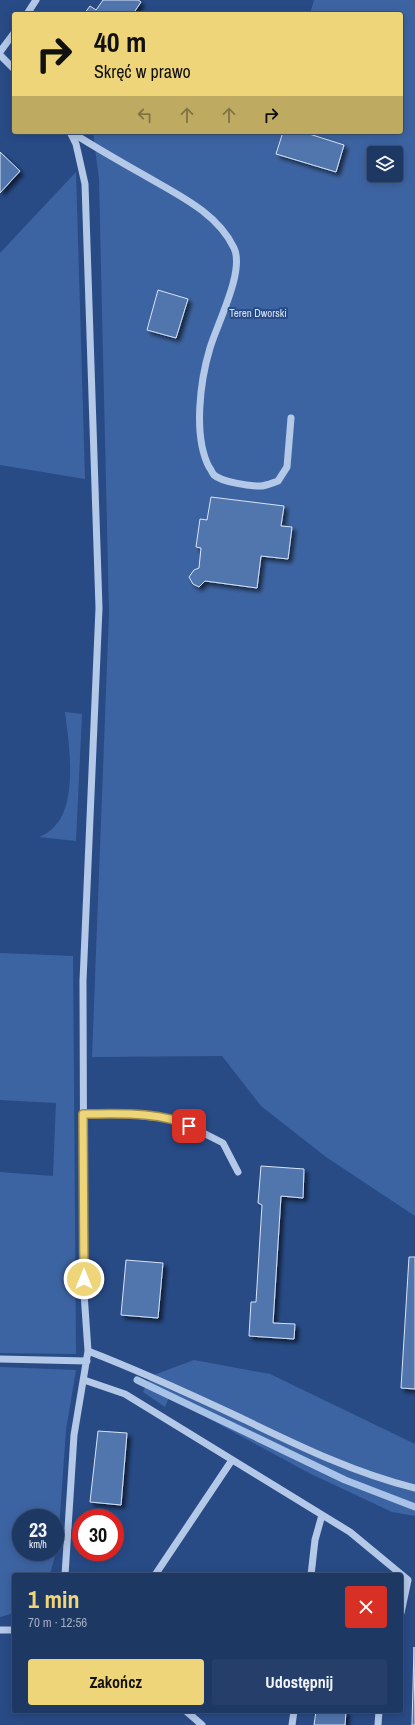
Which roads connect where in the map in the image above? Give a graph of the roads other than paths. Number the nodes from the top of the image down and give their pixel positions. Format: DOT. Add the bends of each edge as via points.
graph roads {
  1 [pos="36,0"];
  2 [pos="28,12"];
  3 [pos="12,36"];
  4 [pos="0,52"];
  5 [pos="0,55"];
  6 [pos="12,67"];
  7 [pos="71,134"];
  8 [pos="73,134"];
  9 [pos="291,418"];
  10 [pos="83,1114"];
  11 [pos="238,1172"];
  12 [pos="88,1351"];
  13 [pos="0,1359"];
  14 [pos="87,1361"];
  15 [pos="84,1380"];
  16 [pos="232,1460"];
  17 [pos="415,1488"];
  18 [pos="322,1515"];
  19 [pos="65,1573"];
  20 [pos="156,1573"];
  21 [pos="311,1573"];
  22 [pos="402,1573"];
  23 [pos="403,1574"];
  24 [pos="411,1580"];
  25 [pos="403,1606"];
  26 [pos="0,1630"];
  27 [pos="12,1630"];
  28 [pos="188,1713"];
  29 [pos="294,1713"];
  30 [pos="379,1713"];
  31 [pos="202,1725"];
  32 [pos="292,1725"];
  33 [pos="378,1725"];
  1 -- 2 [label="street"];
  3 -- 4 [label="street"];
  5 -- 6 [label="street"];
  7 -- 10 [label="street" via="76,144 85,184 99,608 82,981"];
  8 -- 9 [label="street" via="200,209 227,234 235,249 236,269 233,285 210,349 201,407 199,431 206,461 214,475 231,482 261,486 278,481 287,467"];
  10 -- 11 [label="street" via="126,1114 178,1120 223,1143"];
  10 -- 12 [label="street" via="84,1293"];
  12 -- 14 [label="street"];
  12 -- 17 [label="street" via="151,1376 311,1451 389,1481"];
  13 -- 14 [label="street"];
  14 -- 15 [label="street"];
  15 -- 16 [label="street" via="125,1394"];
  15 -- 19 [label="street" via="74,1435"];
  16 -- 18 [label="street"];
  16 -- 20 [label="street"];
  18 -- 21 [label="street" via="315,1540"];
  18 -- 22 [label="street" via="350,1532"];
  23 -- 24 [label="street"];
  24 -- 25 [label="street"];
  26 -- 27 [label="street"];
  28 -- 31 [label="street"];
  29 -- 32 [label="street"];
  30 -- 33 [label="street"];
}
